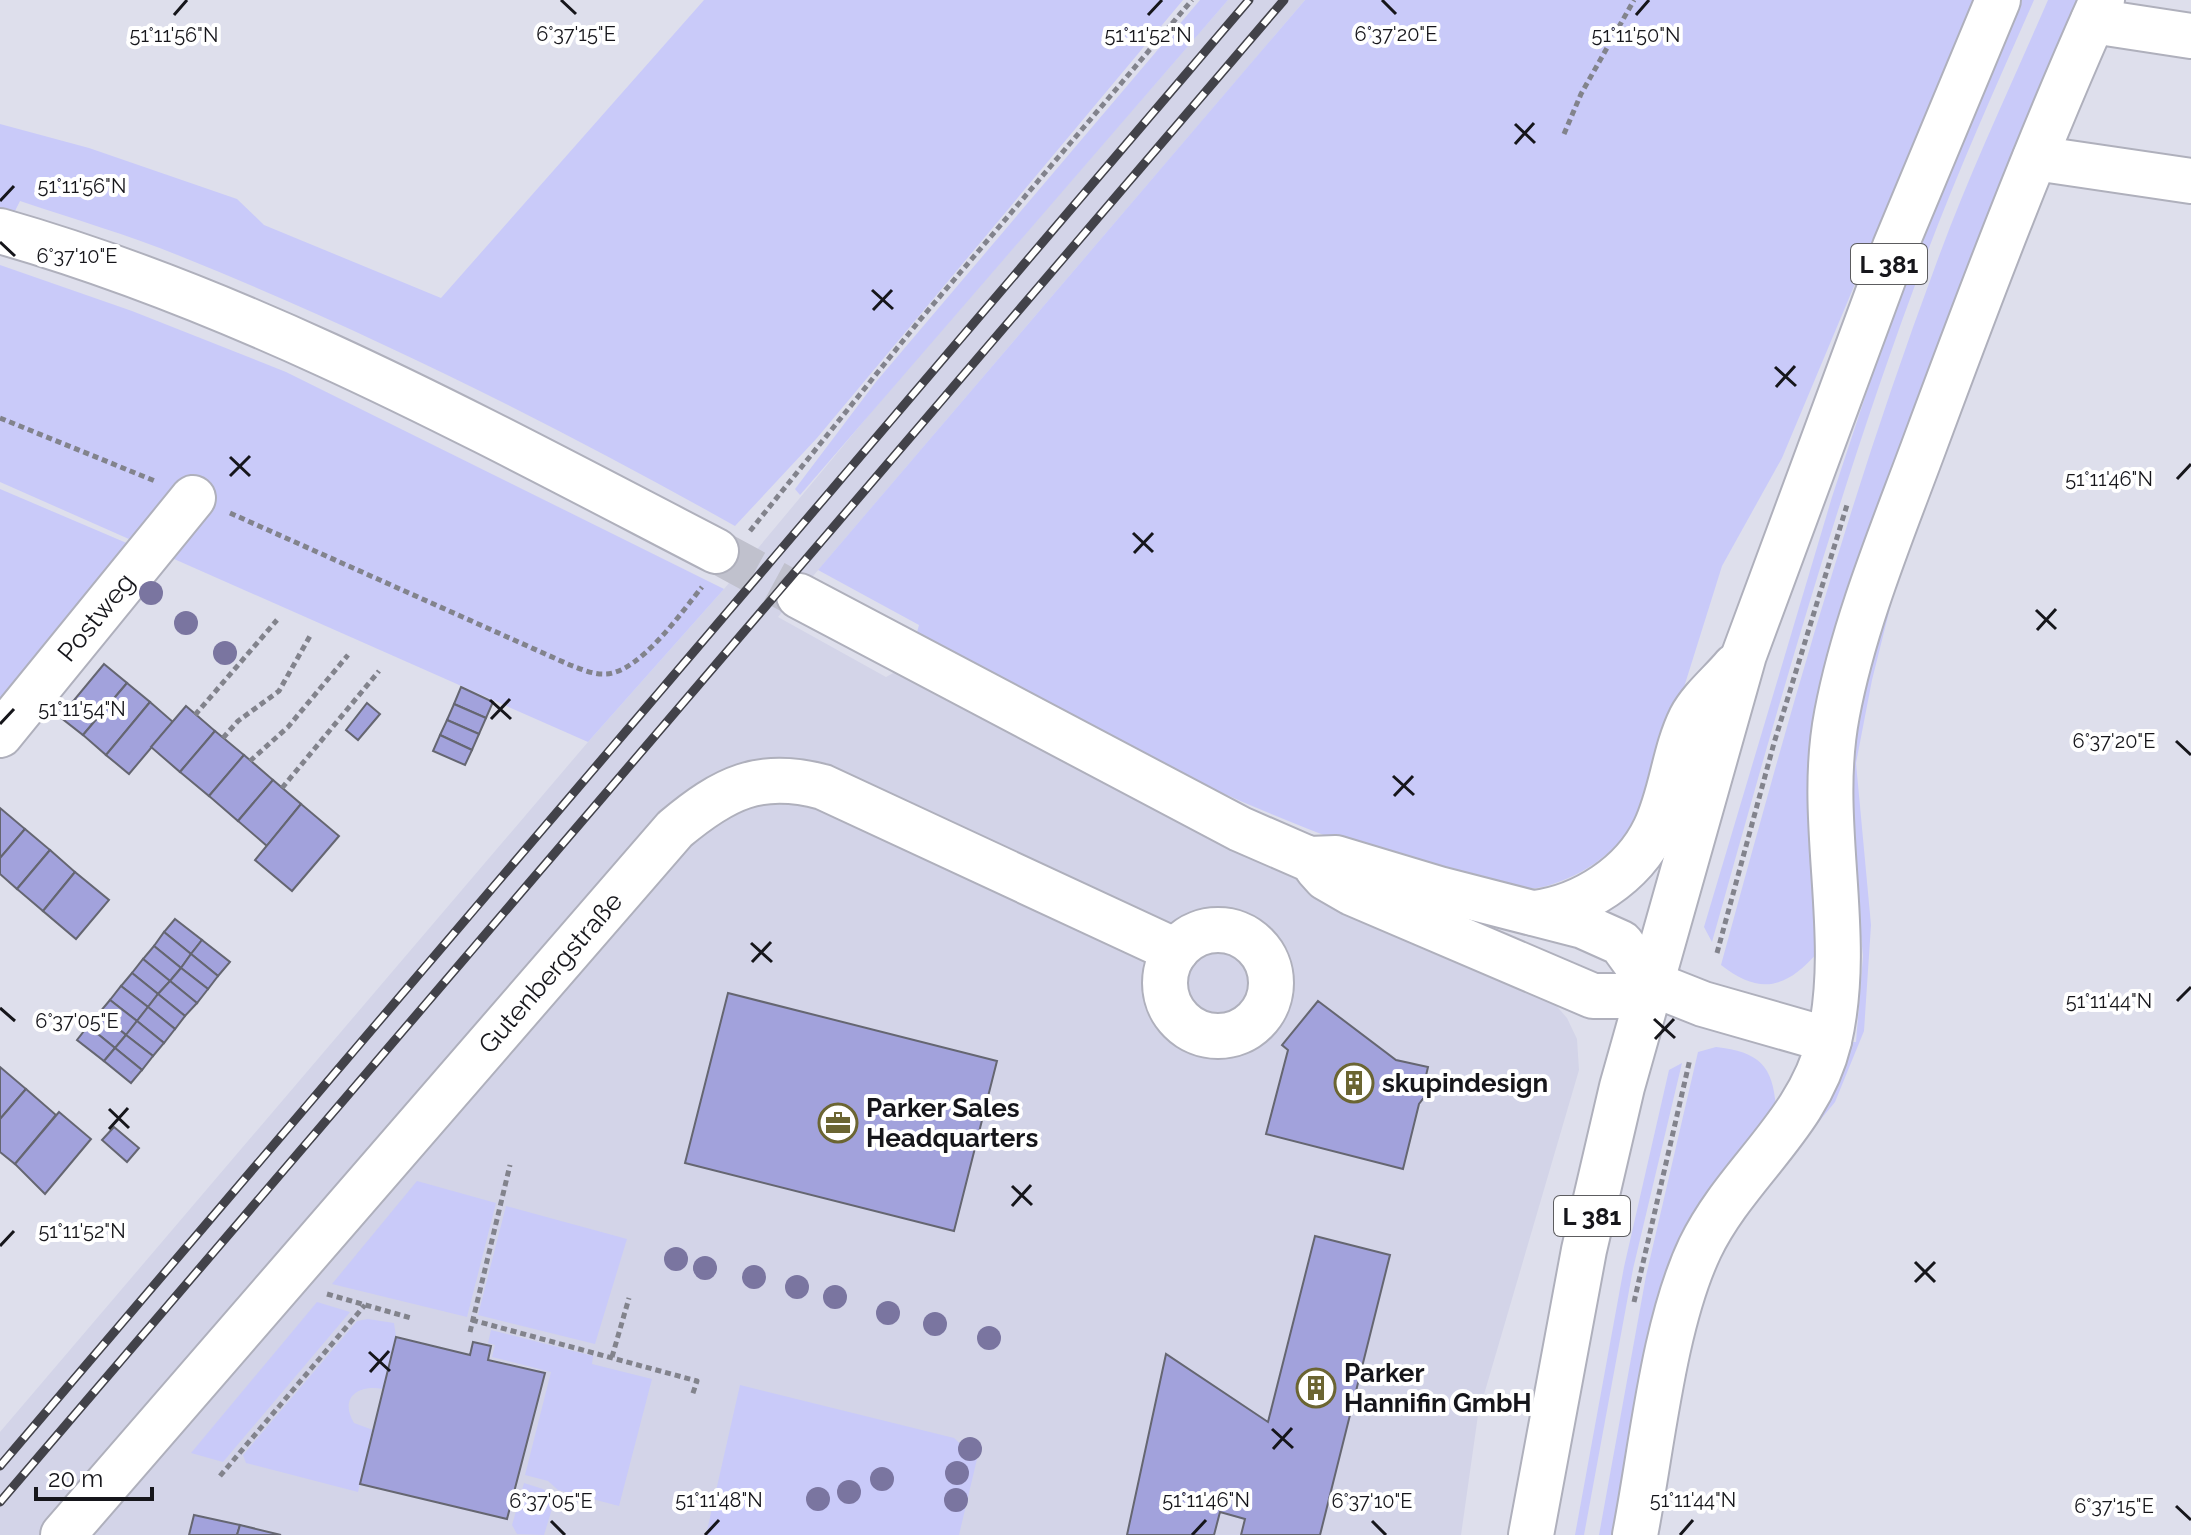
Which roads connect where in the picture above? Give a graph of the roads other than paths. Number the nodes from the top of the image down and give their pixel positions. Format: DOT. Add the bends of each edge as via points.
graph roads {
  1 [pos="1998,0"];
  2 [pos="2097,11"];
  3 [pos="2191,36"];
  4 [pos="2035,158"];
  5 [pos="2191,181"];
  6 [pos="0,231"];
  7 [pos="193,498"];
  8 [pos="721,558"];
  9 [pos="799,596"];
  10 [pos="1744,655"];
  11 [pos="0,735"];
  12 [pos="1309,859"];
  13 [pos="1534,913"];
  14 [pos="1176,951"];
  15 [pos="1650,983"];
  16 [pos="1829,1040"];
  17 [pos="63,1535"];
  18 [pos="1531,1535"];
  19 [pos="1635,1535"];
  1 -- 10 [label="street, L 381" via="1895,247"];
  2 -- 3 [label="street"];
  2 -- 4 [label="street"];
  4 -- 5 [label="street"];
  4 -- 16 [label="street" via="1896,521 1837,710 1831,775 1840,959"];
  6 -- 8 [label="street" via="305,344"];
  7 -- 11 [label="street, Postweg"];
  9 -- 12 [label="street" via="1104,759"];
  10 -- 13 [label="street, L 381" via="1692,716 1655,829 1643,849 1587,898"];
  10 -- 15 [label="street, L 381"];
  12 -- 13 [label="street" via="1336,858"];
  12 -- 15 [label="street" via="1326,878 1352,893 1593,996 1623,996"];
  13 -- 15 [label="street" via="1621,943"];
  14 -- 17 [label="street, Gutenbergstraße" via="846,795 781,779 739,787 675,829"];
  15 -- 16 [label="street"];
  15 -- 18 [label="street, L 381" via="1584,1250"];
  16 -- 19 [label="street" via="1801,1107 1716,1220 1690,1272 1673,1332"];
}
